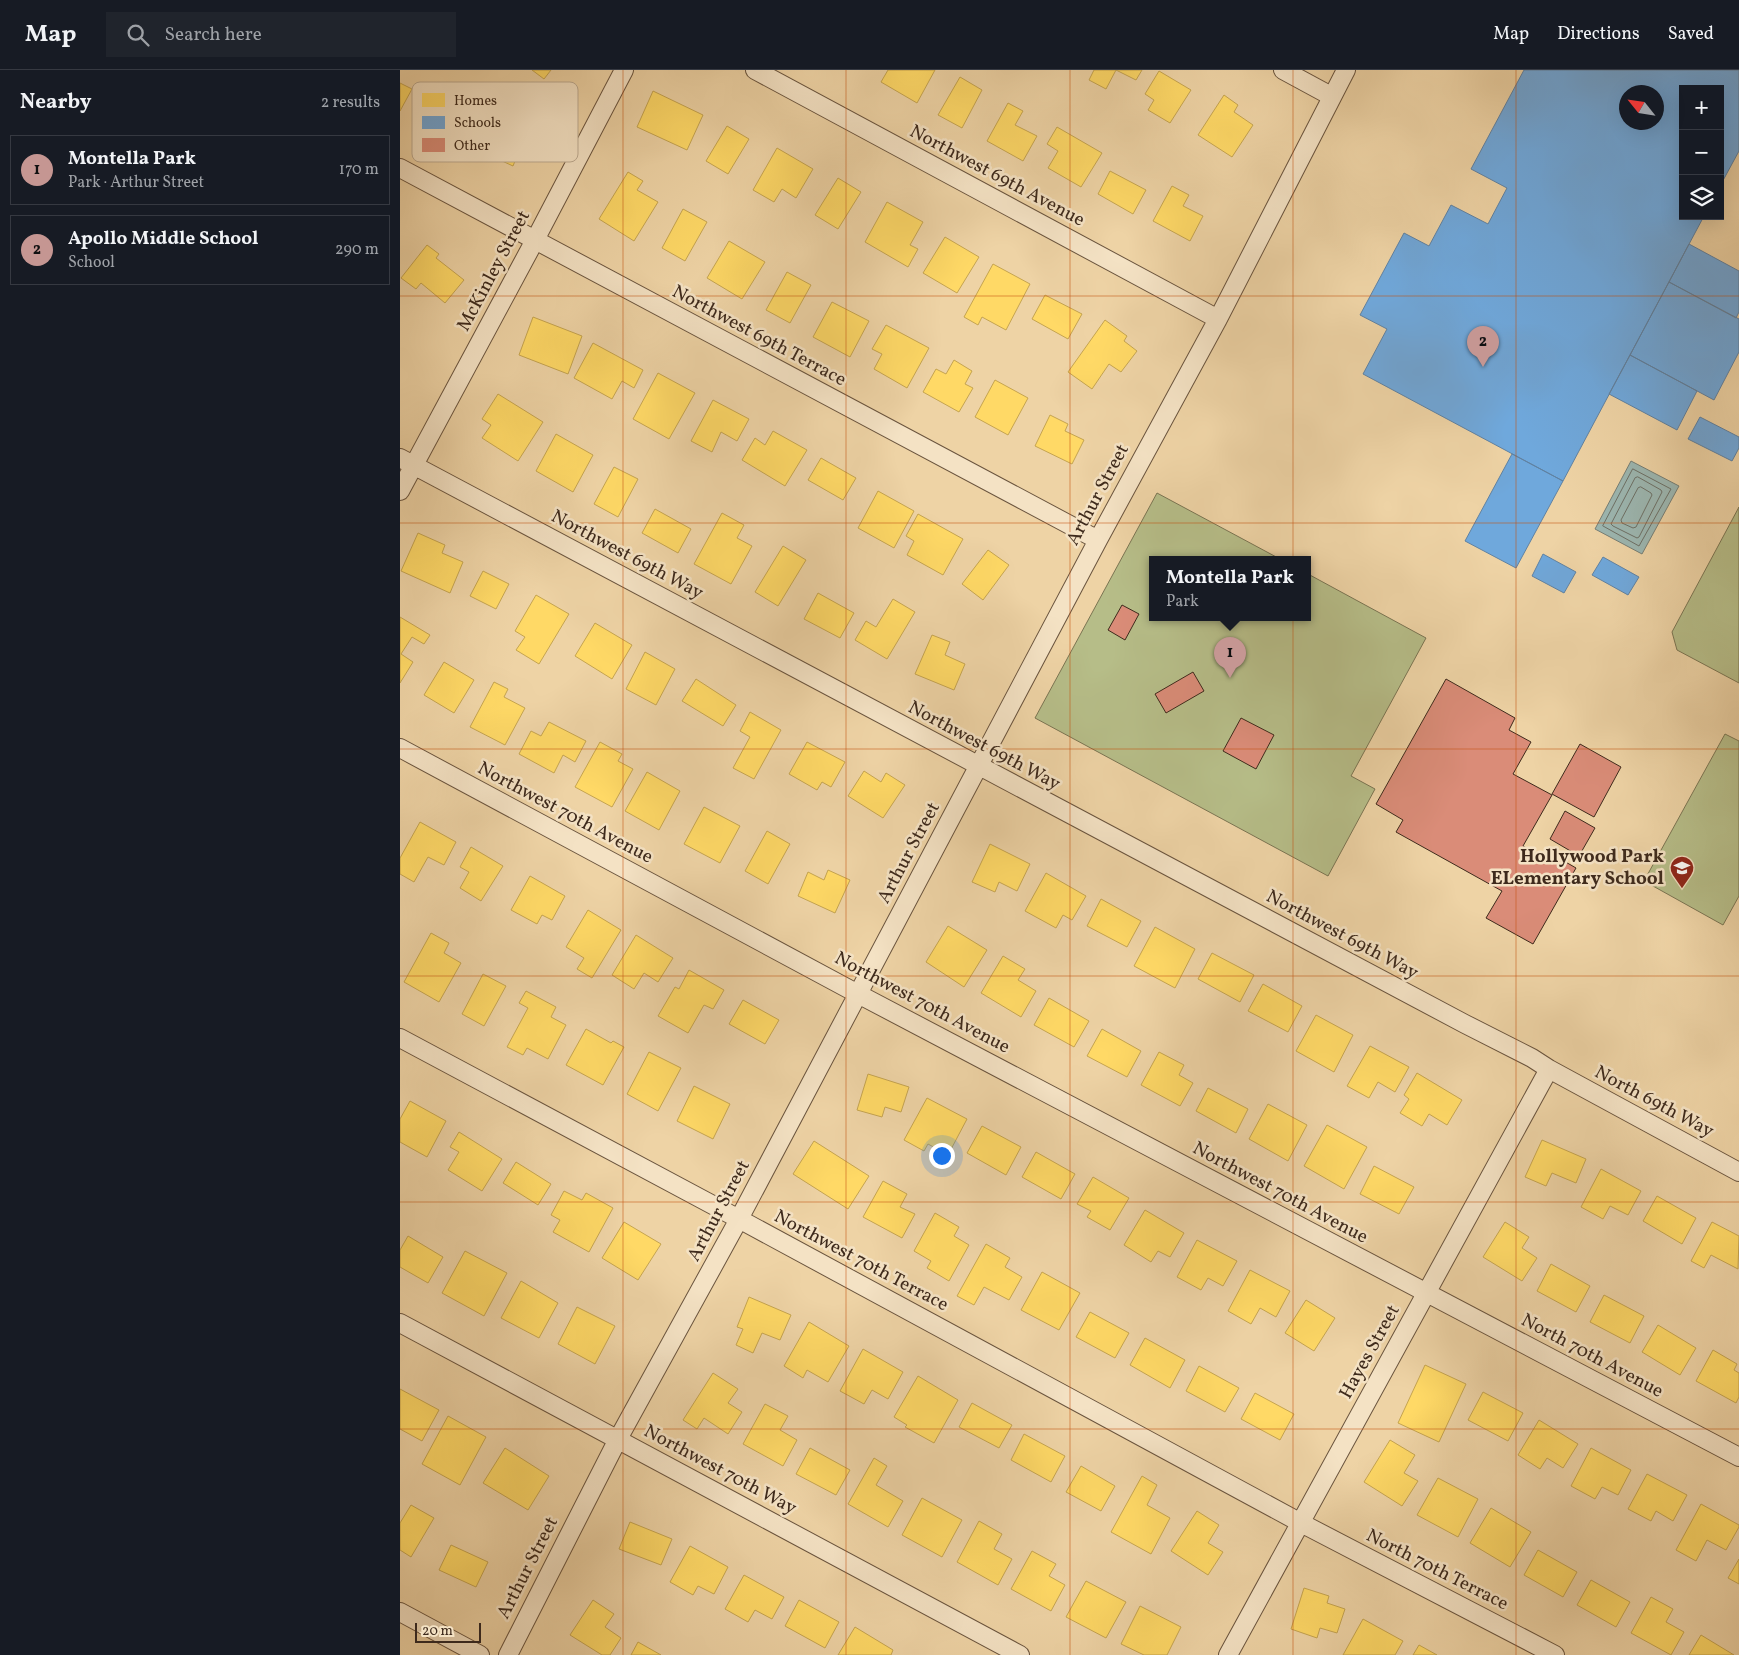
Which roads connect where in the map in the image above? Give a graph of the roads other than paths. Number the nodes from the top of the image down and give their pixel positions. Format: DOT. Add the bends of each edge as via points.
graph roads {
  1 [pos="624,70"];
  2 [pos="755,70"];
  3 [pos="1283,70"];
  4 [pos="1346,70"];
  5 [pos="1331,96"];
  6 [pos="578,158"];
  7 [pos="576,162"];
  8 [pos="400,168"];
  9 [pos="535,240"];
  10 [pos="1218,319"];
  11 [pos="407,462"];
  12 [pos="400,491"];
  13 [pos="1098,540"];
  14 [pos="400,748"];
  15 [pos="979,767"];
  16 [pos="858,994"];
  17 [pos="400,1038"];
  18 [pos="1549,1069"];
  19 [pos="1739,1172"];
  20 [pos="739,1219"];
  21 [pos="1426,1294"];
  22 [pos="400,1323"];
  23 [pos="618,1439"];
  24 [pos="1739,1457"];
  25 [pos="1301,1523"];
  26 [pos="400,1612"];
  27 [pos="480,1655"];
  28 [pos="508,1655"];
  29 [pos="1020,1655"];
  30 [pos="1228,1655"];
  31 [pos="1555,1655"];
  1 -- 6 [label="street, McKinley Street"];
  2 -- 10 [label="street, Northwest 69th Avenue"];
  3 -- 5 [label="street"];
  4 -- 5 [label="street, Arthur Street"];
  5 -- 10 [label="street, Arthur Street"];
  7 -- 9 [label="street, McKinley Street"];
  8 -- 9 [label="street, Northwest 69th Terrace"];
  9 -- 11 [label="street, McKinley Street"];
  9 -- 13 [label="street, Northwest 69th Terrace"];
  10 -- 13 [label="street, Arthur Street"];
  11 -- 12 [label="street, McKinley Street"];
  11 -- 15 [label="street, Northwest 69th Way"];
  13 -- 15 [label="street, Arthur Street"];
  14 -- 16 [label="street, Northwest 70th Avenue"];
  15 -- 16 [label="street, Arthur Street"];
  15 -- 18 [label="street, Northwest 69th Way"];
  16 -- 20 [label="street, Arthur Street"];
  16 -- 21 [label="street, Northwest 70th Avenue"];
  17 -- 20 [label="street, Northwest 70th Terrace"];
  18 -- 19 [label="street, North 69th Way"];
  18 -- 21 [label="street, Hayes Street"];
  20 -- 23 [label="street, Arthur Street"];
  20 -- 25 [label="street, Northwest 70th Terrace"];
  21 -- 24 [label="street, North 70th Avenue"];
  21 -- 25 [label="street, Hayes Street"];
  22 -- 23 [label="street, Northwest 70th Way"];
  23 -- 28 [label="street, Arthur Street"];
  23 -- 29 [label="street, Northwest 70th Way"];
  25 -- 30 [label="street, Hayes Street"];
  25 -- 31 [label="street, North 70th Terrace"];
  26 -- 27 [label="street"];
}
